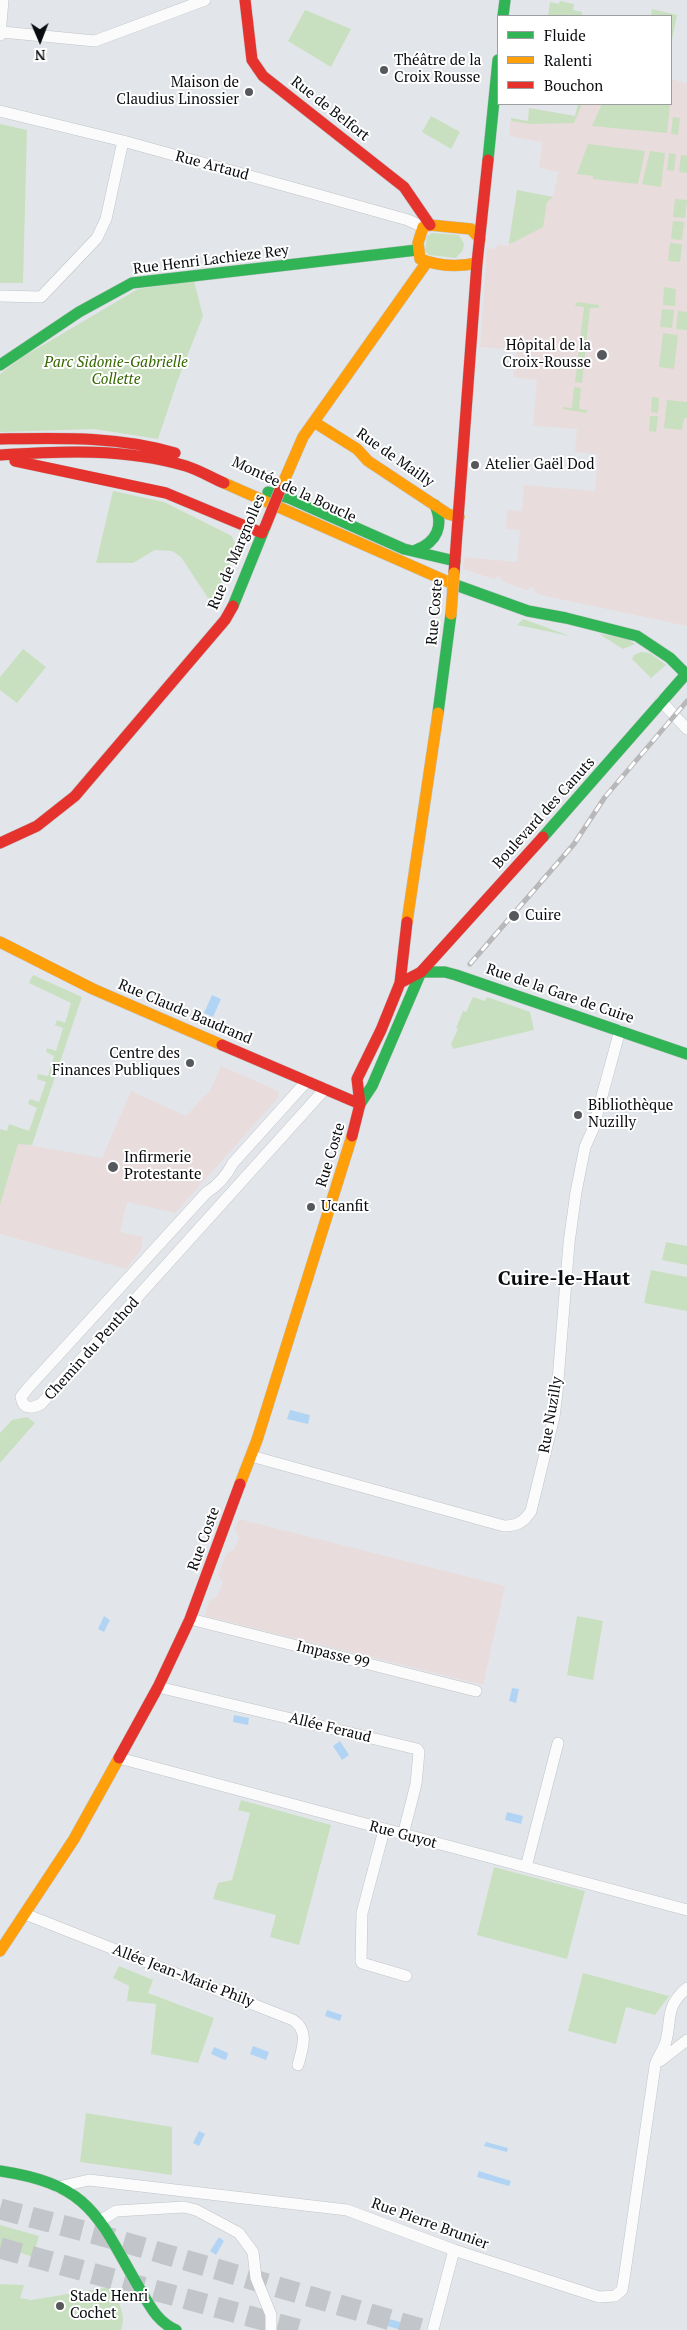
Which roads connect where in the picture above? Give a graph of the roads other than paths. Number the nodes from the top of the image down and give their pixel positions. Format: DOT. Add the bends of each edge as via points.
graph roads {
  1 [pos="3,0"];
  2 [pos="205,0"];
  3 [pos="245,0"];
  4 [pos="505,0"];
  5 [pos="503,15"];
  6 [pos="1,29"];
  7 [pos="497,70"];
  8 [pos="0,110"];
  9 [pos="123,141"];
  10 [pos="427,226"];
  11 [pos="480,239"];
  12 [pos="418,250"];
  13 [pos="427,262"];
  14 [pos="477,263"];
  15 [pos="0,296"];
  16 [pos="0,365"];
  17 [pos="314,422"];
  18 [pos="0,439"];
  19 [pos="0,457"];
  20 [pos="254,488"];
  21 [pos="435,505"];
  22 [pos="459,517"];
  23 [pos="264,530"];
  24 [pos="416,550"];
  25 [pos="455,561"];
  26 [pos="566,618"];
  27 [pos="686,674"];
  28 [pos="662,701"];
  29 [pos="687,729"];
  30 [pos="6,838"];
  31 [pos="0,843"];
  32 [pos="0,942"];
  33 [pos="404,962"];
  34 [pos="421,972"];
  35 [pos="400,983"];
  36 [pos="620,1030"];
  37 [pos="687,1054"];
  38 [pos="307,1081"];
  39 [pos="325,1089"];
  40 [pos="360,1104"];
  41 [pos="252,1456"];
  42 [pos="190,1619"];
  43 [pos="158,1687"];
  44 [pos="476,1691"];
  45 [pos="558,1743"];
  46 [pos="119,1758"];
  47 [pos="384,1830"];
  48 [pos="403,1835"];
  49 [pos="526,1868"];
  50 [pos="687,1910"];
  51 [pos="26,1914"];
  52 [pos="0,1951"];
  53 [pos="406,1976"];
  54 [pos="687,1988"];
  55 [pos="687,2040"];
  56 [pos="298,2065"];
  57 [pos="654,2070"];
  58 [pos="0,2171"];
  59 [pos="58,2187"];
  60 [pos="100,2220"];
  61 [pos="454,2250"];
  62 [pos="161,2327"];
  63 [pos="176,2330"];
  64 [pos="272,2330"];
  65 [pos="433,2330"];
  1 -- 6 [label="street"];
  2 -- 6 [label="street" via="95,41"];
  3 -- 10 [label="street, Rue de Belfort" via="252,60 263,76 400,183"];
  4 -- 5 [label="street"];
  7 -- 11 [label="street, Rue Coste"];
  8 -- 9 [label="street, Rue Artaud"];
  9 -- 10 [label="street, Rue Artaud"];
  9 -- 15 [label="street" via="106,219 97,238 41,297"];
  10 -- 11 [label="street" via="471,229"];
  10 -- 12 [label="street" via="419,235"];
  11 -- 14 [label="street, Rue Coste"];
  12 -- 13 [label="street" via="420,259"];
  12 -- 16 [label="street, Rue Henri Lachieze Rey" via="132,283 79,312"];
  13 -- 14 [label="street" via="467,266"];
  13 -- 17 [label="street, Rue de Margnolles"];
  14 -- 22 [label="street, Rue Coste"];
  17 -- 21 [label="street, Rue de Mailly"];
  17 -- 23 [label="street, Rue de Margnolles, bridge" via="295,452"];
  18 -- 20 [label="street, Montée de la Boucle" via="116,438 153,445"];
  19 -- 23 [label="street" via="166,492"];
  19 -- 26 [label="street, Montée de la Boucle" via="102,450 162,459 188,467 441,579 528,611"];
  20 -- 24 [label="street" via="289,498 404,549"];
  20 -- 26 [label="street, Montée de la Boucle" via="419,565"];
  21 -- 22 [label="street, Rue de Mailly"];
  21 -- 24 [label="street" via="440,518 437,536 430,545"];
  22 -- 25 [label="street, Rue Coste"];
  23 -- 30 [label="street, Rue de Margnolles" via="225,620 75,796 38,826"];
  24 -- 25 [label="street"];
  25 -- 33 [label="street, Rue Coste, bridge" via="440,703"];
  26 -- 27 [label="street, Montée de la Boucle" via="638,636 670,658"];
  27 -- 28 [label="street, Boulevard des Canuts"];
  28 -- 29 [label="street"];
  28 -- 34 [label="street, Boulevard des Canuts"];
  30 -- 31 [label="street, Rue de Margnolles"];
  32 -- 38 [label="street, Rue Claude Baudrand" via="93,989"];
  33 -- 34 [label="street"];
  33 -- 35 [label="street, Rue Coste"];
  34 -- 35 [label="street"];
  34 -- 36 [label="street, Rue de la Gare de Cuire" via="456,975"];
  34 -- 40 [label="street, Rue Coste" via="372,1086"];
  35 -- 40 [label="street, Rue Coste" via="357,1079"];
  36 -- 37 [label="street, Rue de la Gare de Cuire"];
  36 -- 41 [label="street, Rue Nuzilly" via="593,1129 585,1147 576,1192 554,1416 527,1518 513,1526 504,1526"];
  38 -- 39 [label="street, Rue Claude Baudrand"];
  38 -- 39 [label="street, Chemin du Penthod" via="232,1163 223,1178 28,1388 21,1397 22,1403 34,1408 41,1404"];
  39 -- 40 [label="street, Rue Claude Baudrand"];
  40 -- 41 [label="street, Rue Coste" via="356,1127"];
  41 -- 42 [label="street, Rue Coste"];
  42 -- 43 [label="street, Rue Coste"];
  42 -- 44 [label="street, Impasse 99"];
  43 -- 46 [label="street, Rue Coste"];
  43 -- 48 [label="street, Allée Feraud" via="418,1749 416,1784"];
  45 -- 49 [label="street"];
  46 -- 47 [label="street, Rue Guyot"];
  46 -- 51 [label="street, Rue Coste" via="74,1840"];
  47 -- 48 [label="street, Rue Guyot"];
  47 -- 53 [label="street" via="362,1913 361,1961"];
  48 -- 49 [label="street, Rue Guyot"];
  49 -- 50 [label="street, Rue Guyot"];
  51 -- 52 [label="street, Rue Coste"];
  51 -- 56 [label="street, Allée Jean-Marie Phily" via="294,2020 304,2038"];
  54 -- 57 [label="street, Rue Pierre Brunier" via="674,2003 667,2024 666,2041"];
  55 -- 57 [label="street"];
  57 -- 61 [label="street, Rue Pierre Brunier" via="622,2290 615,2296 599,2296"];
  58 -- 59 [label="street" via="32,2177"];
  59 -- 60 [label="street" via="84,2202"];
  59 -- 61 [label="street, Rue Pierre Brunier" via="89,2180 347,2210"];
  60 -- 62 [label="street"];
  60 -- 64 [label="street" via="116,2211 178,2207 196,2210 239,2232 253,2252 256,2280 271,2315"];
  61 -- 65 [label="street"];
  62 -- 63 [label="street"];
}
